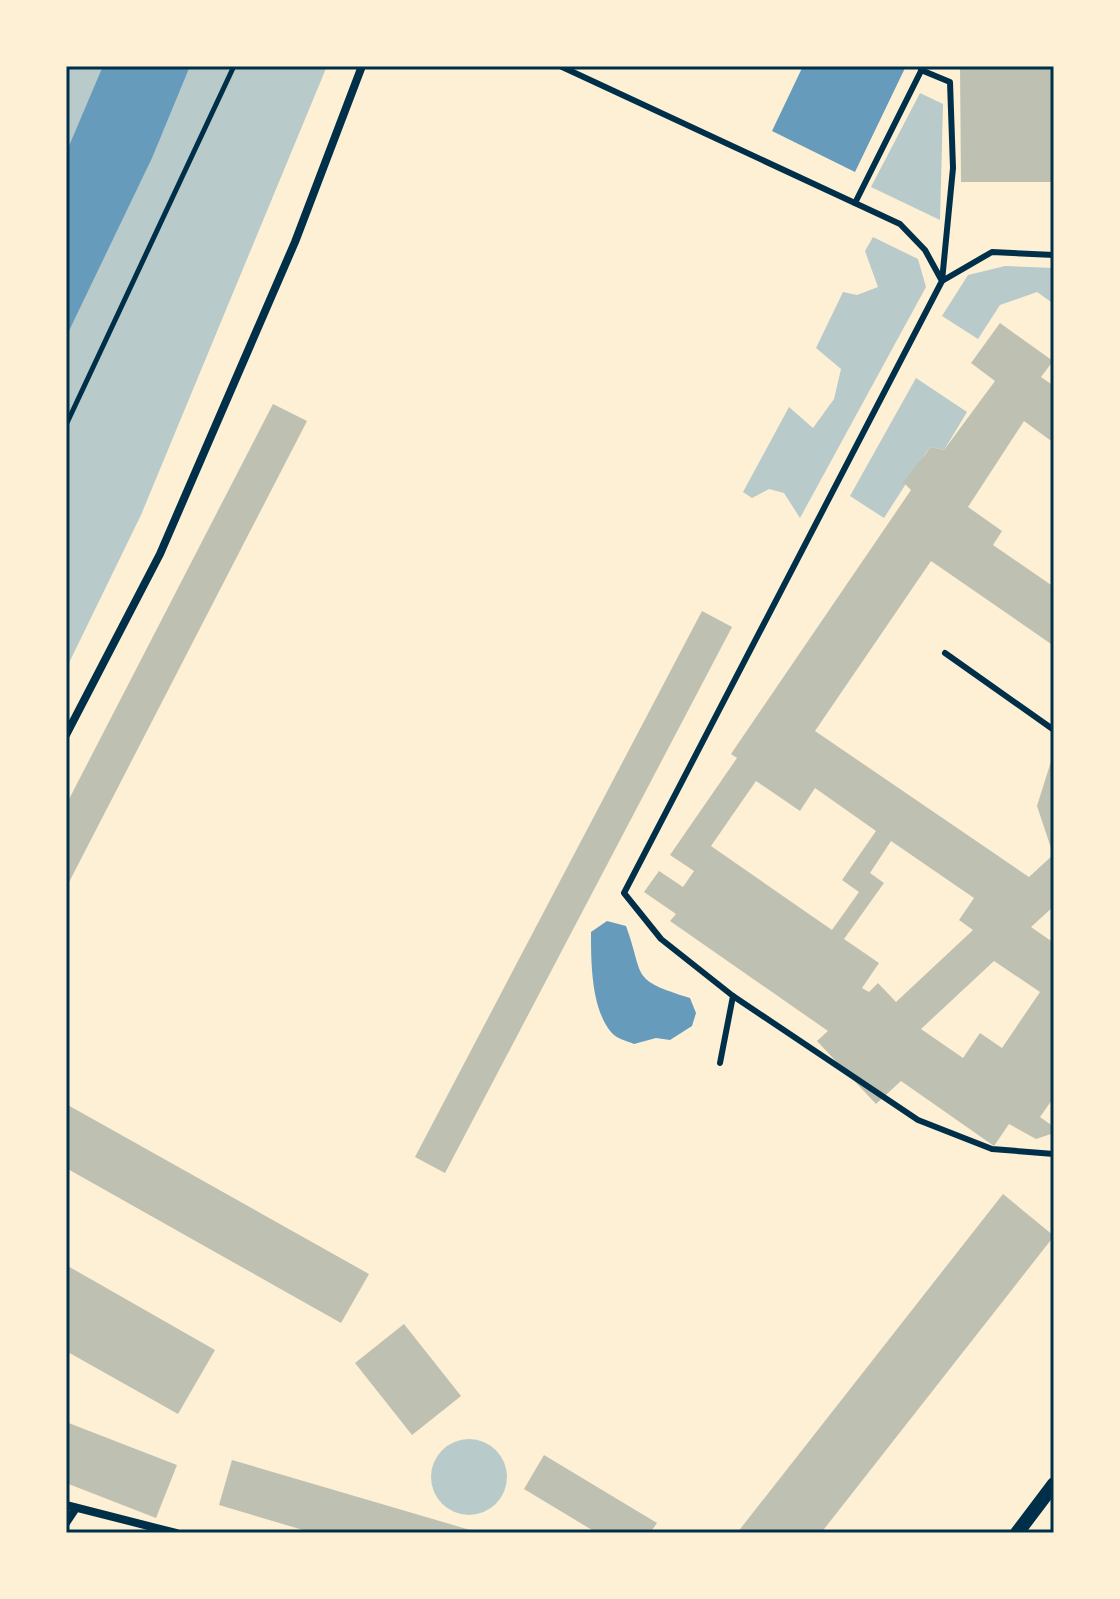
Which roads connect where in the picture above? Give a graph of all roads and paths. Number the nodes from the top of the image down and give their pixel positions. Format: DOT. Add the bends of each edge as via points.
graph roads {
  1 [pos="234,66"];
  2 [pos="362,66"];
  3 [pos="560,66"];
  4 [pos="922,68"];
  5 [pos="855,203"];
  6 [pos="1054,255"];
  7 [pos="942,281"];
  8 [pos="66,425"];
  9 [pos="945,653"];
  10 [pos="1054,730"];
  11 [pos="66,735"];
  12 [pos="733,996"];
  13 [pos="720,1063"];
  14 [pos="1054,1154"];
  15 [pos="1054,1484"];
  16 [pos="71,1507"];
  17 [pos="66,1523"];
  18 [pos="176,1533"];
  19 [pos="1017,1533"];
  1 -- 8 [label="path"];
  2 -- 11 [label="street" via="295,242 160,554"];
  3 -- 5 [label="lane"];
  4 -- 5 [label="lane"];
  4 -- 7 [label="lane" via="950,82 953,168"];
  5 -- 7 [label="lane" via="900,224 925,250"];
  6 -- 7 [label="lane" via="992,252"];
  7 -- 12 [label="lane" via="624,893 661,939"];
  9 -- 10 [label="lane"];
  12 -- 13 [label="lane"];
  12 -- 14 [label="lane" via="918,1120 992,1149"];
  15 -- 19 [label="street"];
  16 -- 17 [label="street"];
  16 -- 18 [label="street"];
}
